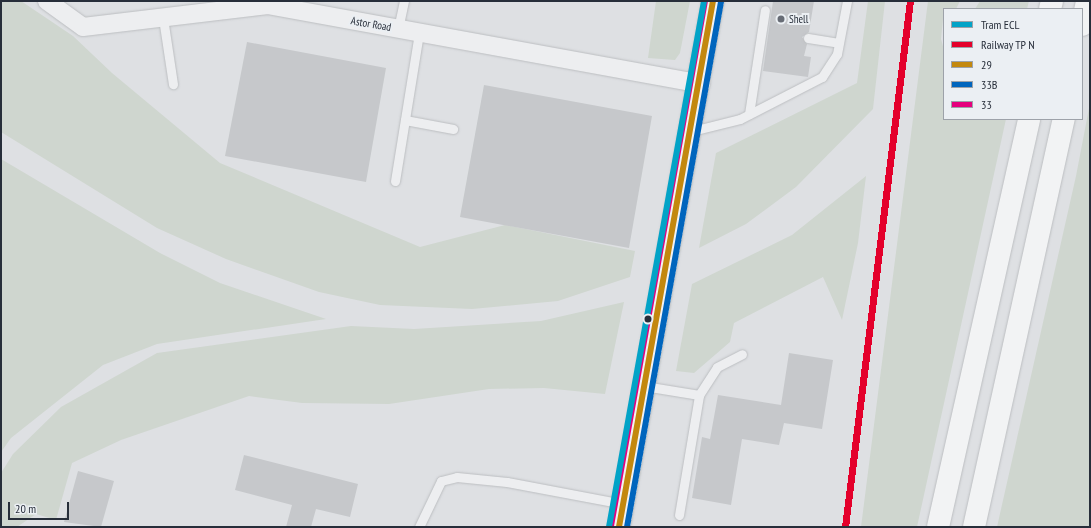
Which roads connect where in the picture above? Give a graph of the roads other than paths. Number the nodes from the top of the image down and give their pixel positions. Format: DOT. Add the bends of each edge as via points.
graph roads {
  1 [pos="47,1"];
  2 [pos="404,1"];
  3 [pos="713,1"];
  4 [pos="847,1"];
  5 [pos="1087,1"];
  6 [pos="294,6"];
  7 [pos="765,10"];
  8 [pos="163,18"];
  9 [pos="1083,20"];
  10 [pos="398,29"];
  11 [pos="419,33"];
  12 [pos="808,38"];
  13 [pos="839,43"];
  14 [pos="173,84"];
  15 [pos="701,84"];
  16 [pos="749,114"];
  17 [pos="405,120"];
  18 [pos="1029,120"];
  19 [pos="1064,120"];
  20 [pos="453,129"];
  21 [pos="692,131"];
  22 [pos="395,181"];
  23 [pos="742,354"];
  24 [pos="644,386"];
  25 [pos="700,395"];
  26 [pos="623,504"];
  27 [pos="679,516"];
  28 [pos="419,527"];
  29 [pos="619,527"];
  30 [pos="938,527"];
  31 [pos="974,527"];
  1 -- 8 [label="street, Astor Road" via="83,27"];
  2 -- 10 [label="lane"];
  3 -- 15 [label="main road"];
  4 -- 13 [label="lane"];
  5 -- 9 [label="main road"];
  6 -- 8 [label="street, Astor Road" via="268,6"];
  6 -- 10 [label="street, Astor Road"];
  7 -- 16 [label="lane"];
  8 -- 14 [label="lane"];
  10 -- 11 [label="street, Astor Road"];
  11 -- 15 [label="street, Astor Road"];
  11 -- 17 [label="lane"];
  12 -- 13 [label="lane"];
  13 -- 16 [label="lane" via="831,67 822,77"];
  15 -- 21 [label="main road"];
  16 -- 21 [label="lane" via="714,128"];
  17 -- 20 [label="lane"];
  17 -- 22 [label="lane"];
  18 -- 30 [label="main road"];
  19 -- 31 [label="main road"];
  21 -- 24 [label="main road"];
  23 -- 25 [label="lane" via="717,366"];
  24 -- 25 [label="lane"];
  24 -- 26 [label="main road"];
  25 -- 27 [label="lane"];
  26 -- 28 [label="lane" via="507,482 458,477 441,481"];
  26 -- 29 [label="main road"];
}
